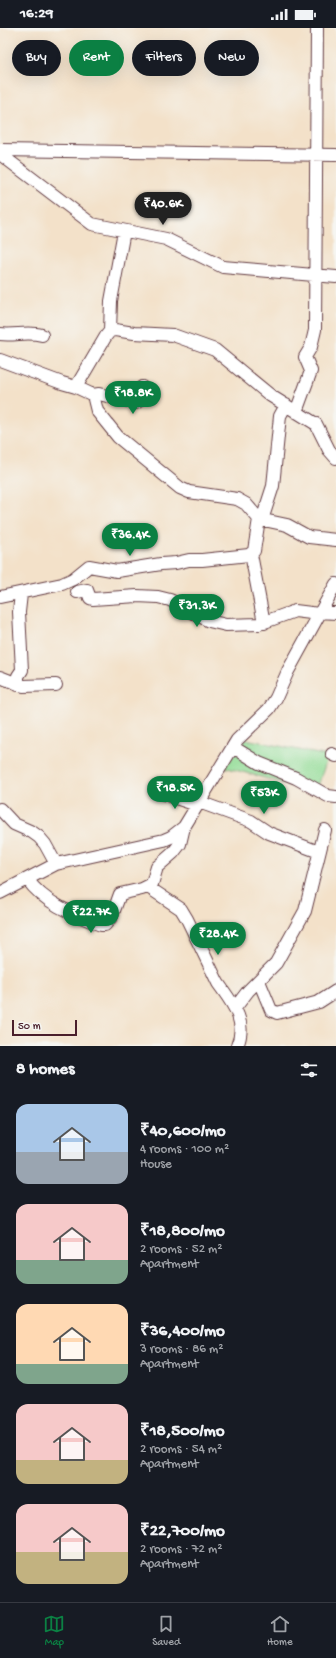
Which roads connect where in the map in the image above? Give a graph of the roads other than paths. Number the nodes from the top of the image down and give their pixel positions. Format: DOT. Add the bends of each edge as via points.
graph roads {
  1 [pos="317,28"];
  2 [pos="0,150"];
  3 [pos="0,154"];
  4 [pos="317,155"];
  5 [pos="336,155"];
  6 [pos="124,231"];
  7 [pos="314,275"];
  8 [pos="336,277"];
  9 [pos="110,332"];
  10 [pos="0,334"];
  11 [pos="42,335"];
  12 [pos="0,360"];
  13 [pos="76,387"];
  14 [pos="142,387"];
  15 [pos="93,395"];
  16 [pos="291,408"];
  17 [pos="336,458"];
  18 [pos="261,520"];
  19 [pos="336,540"];
  20 [pos="251,554"];
  21 [pos="336,584"];
  22 [pos="77,592"];
  23 [pos="21,594"];
  24 [pos="0,597"];
  25 [pos="320,613"];
  26 [pos="336,613"];
  27 [pos="264,622"];
  28 [pos="0,677"];
  29 [pos="18,685"];
  30 [pos="56,685"];
  31 [pos="233,746"];
  32 [pos="161,793"];
  33 [pos="336,797"];
  34 [pos="198,803"];
  35 [pos="0,809"];
  36 [pos="184,827"];
  37 [pos="325,830"];
  38 [pos="319,852"];
  39 [pos="56,864"];
  40 [pos="27,879"];
  41 [pos="152,883"];
  42 [pos="0,893"];
  43 [pos="259,980"];
  44 [pos="336,991"];
  45 [pos="235,1008"];
  46 [pos="238,1046"];
  1 -- 4 [label="street"];
  2 -- 4 [label="street"];
  3 -- 6 [label="street" via="92,224"];
  4 -- 5 [label="street"];
  4 -- 7 [label="street"];
  6 -- 7 [label="street" via="166,239 223,267"];
  6 -- 9 [label="street" via="111,301"];
  7 -- 8 [label="street"];
  7 -- 16 [label="street" via="314,330 311,347 305,357 312,371"];
  9 -- 13 [label="street"];
  9 -- 16 [label="street" via="115,330 174,335 210,348 271,396"];
  10 -- 11 [label="street" via="31,332"];
  12 -- 13 [label="street"];
  13 -- 15 [label="street"];
  14 -- 15 [label="street" via="140,400 136,403 99,394"];
  15 -- 18 [label="street" via="97,411 118,437 180,488 189,492 237,499 246,504"];
  16 -- 17 [label="street" via="316,424"];
  16 -- 18 [label="street" via="280,416 274,486"];
  18 -- 19 [label="street" via="287,525 309,537"];
  18 -- 20 [label="street" via="254,551"];
  20 -- 23 [label="street" via="117,571 89,566 62,584"];
  20 -- 27 [label="street"];
  21 -- 25 [label="street"];
  22 -- 27 [label="street" via="87,590 93,599 137,596 165,598 208,621 220,624 253,625"];
  23 -- 24 [label="street"];
  23 -- 29 [label="street" via="19,612 22,670 18,676"];
  25 -- 26 [label="street"];
  25 -- 27 [label="street" via="295,611"];
  25 -- 31 [label="street" via="276,698"];
  28 -- 29 [label="street"];
  29 -- 30 [label="street"];
  31 -- 33 [label="street" via="259,764 296,778 328,796"];
  31 -- 34 [label="street"];
  32 -- 34 [label="street"];
  34 -- 36 [label="street"];
  34 -- 38 [label="street" via="251,821 269,833"];
  35 -- 39 [label="street" via="14,824 39,837"];
  36 -- 39 [label="street" via="164,840"];
  36 -- 41 [label="street" via="180,844 173,854 157,867"];
  37 -- 38 [label="street"];
  38 -- 43 [label="street" via="305,911 276,963"];
  39 -- 40 [label="street"];
  40 -- 41 [label="street" via="34,889 62,909 101,925 107,924 120,894"];
  40 -- 42 [label="street"];
  41 -- 45 [label="street" via="184,914 218,983"];
  43 -- 44 [label="street" via="271,1010 277,1013 319,1002"];
  43 -- 45 [label="street"];
  45 -- 46 [label="street" via="242,1026"];
}
